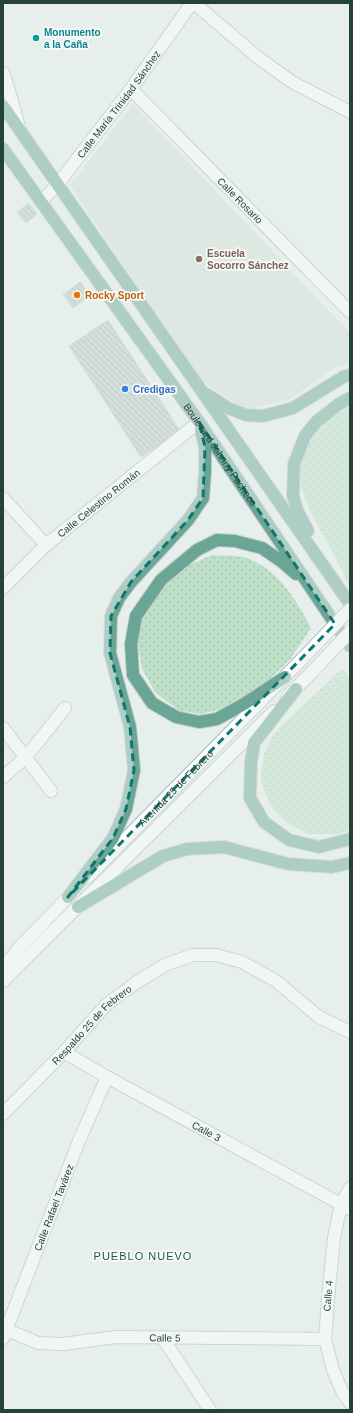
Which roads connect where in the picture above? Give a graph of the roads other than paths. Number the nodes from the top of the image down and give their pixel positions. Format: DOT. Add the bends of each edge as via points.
graph roads {
  1 [pos="193,3"];
  2 [pos="3,73"];
  3 [pos="131,89"];
  4 [pos="3,106"];
  5 [pos="350,112"];
  6 [pos="19,128"];
  7 [pos="3,149"];
  8 [pos="3,158"];
  9 [pos="16,168"];
  10 [pos="57,186"];
  11 [pos="41,202"];
  12 [pos="350,312"];
  13 [pos="350,375"];
  14 [pos="201,389"];
  15 [pos="350,398"];
  16 [pos="199,422"];
  17 [pos="3,498"];
  18 [pos="46,545"];
  19 [pos="328,572"];
  20 [pos="310,586"];
  21 [pos="3,588"];
  22 [pos="350,604"];
  23 [pos="350,609"];
  24 [pos="350,632"];
  25 [pos="350,646"];
  26 [pos="285,677"];
  27 [pos="296,689"];
  28 [pos="65,708"];
  29 [pos="3,728"];
  30 [pos="26,757"];
  31 [pos="3,777"];
  32 [pos="51,791"];
  33 [pos="350,839"];
  34 [pos="350,863"];
  35 [pos="68,897"];
  36 [pos="78,907"];
  37 [pos="3,968"];
  38 [pos="3,982"];
  39 [pos="350,1032"];
  40 [pos="64,1052"];
  41 [pos="107,1078"];
  42 [pos="3,1114"];
  43 [pos="350,1188"];
  44 [pos="346,1206"];
  45 [pos="5,1334"];
  46 [pos="162,1337"];
  47 [pos="325,1339"];
  48 [pos="350,1403"];
  49 [pos="210,1410"];
  1 -- 3 [label="street, Calle María Trinidad Sánchez"];
  1 -- 5 [label="street" via="256,56 292,82"];
  2 -- 6 [label="street"];
  3 -- 10 [label="street, Calle María Trinidad Sánchez"];
  3 -- 12 [label="street, Calle Rosario"];
  4 -- 6 [label="main road"];
  6 -- 10 [label="main road"];
  7 -- 9 [label="main road, Boulevard Johnny Pacheco"];
  8 -- 9 [label="street"];
  9 -- 11 [label="main road, Boulevard Johnny Pacheco"];
  10 -- 11 [label="street, Calle María Trinidad Sánchez"];
  10 -- 14 [label="main road"];
  11 -- 16 [label="main road, Boulevard Johnny Pacheco"];
  13 -- 14 [label="main road" via="293,408 264,416 246,415 228,408"];
  14 -- 19 [label="main road"];
  15 -- 19 [label="main road" via="316,422 305,436 294,464 293,496 298,512"];
  16 -- 18 [label="street, Calle Celestino Román"];
  16 -- 20 [label="main road, Boulevard Johnny Pacheco"];
  16 -- 35 [label="main road" via="205,447 203,498 188,520 131,582 119,598 111,616 110,653 130,727 134,770 126,808 113,838"];
  17 -- 18 [label="street"];
  18 -- 21 [label="street, Calle Celestino Román"];
  19 -- 22 [label="main road"];
  20 -- 25 [label="main road, Boulevard Johnny Pacheco"];
  20 -- 26 [label="main road" via="282,561 262,548 235,541 217,540 197,550 162,580 136,616 131,644 133,675 152,703 176,717 199,722 217,719"];
  23 -- 26 [label="street, Avenida 25 de Febrero, bridge"];
  24 -- 27 [label="street, Avenida 25 de Febrero, bridge"];
  26 -- 35 [label="street, Avenida 25 de Febrero"];
  27 -- 33 [label="main road" via="254,743 250,798 264,822 289,840 319,847"];
  27 -- 36 [label="street, Avenida 25 de Febrero"];
  28 -- 30 [label="street"];
  29 -- 30 [label="street"];
  30 -- 31 [label="street"];
  30 -- 32 [label="street"];
  34 -- 36 [label="main road" via="332,867 288,864 224,847 187,848 163,856"];
  35 -- 37 [label="street, Avenida 25 de Febrero" via="18,948"];
  36 -- 38 [label="street, Avenida 25 de Febrero"];
  39 -- 40 [label="street, Respaldo 25 de Febrero" via="319,1017 276,981 242,962 216,955 193,955 165,965 106,1005"];
  40 -- 41 [label="street, Calle 3"];
  40 -- 42 [label="street, Respaldo 25 de Febrero"];
  41 -- 44 [label="street, Calle 3"];
  41 -- 45 [label="street, Calle Rafael Tavárez" via="79,1141"];
  43 -- 44 [label="street, Calle 4"];
  44 -- 47 [label="street, Calle 4" via="334,1238"];
  45 -- 46 [label="street, Calle 5" via="38,1343 62,1344 116,1337"];
  46 -- 47 [label="street, Calle 5"];
  46 -- 49 [label="street"];
  47 -- 48 [label="street, Calle 4" via="333,1370"];
}
